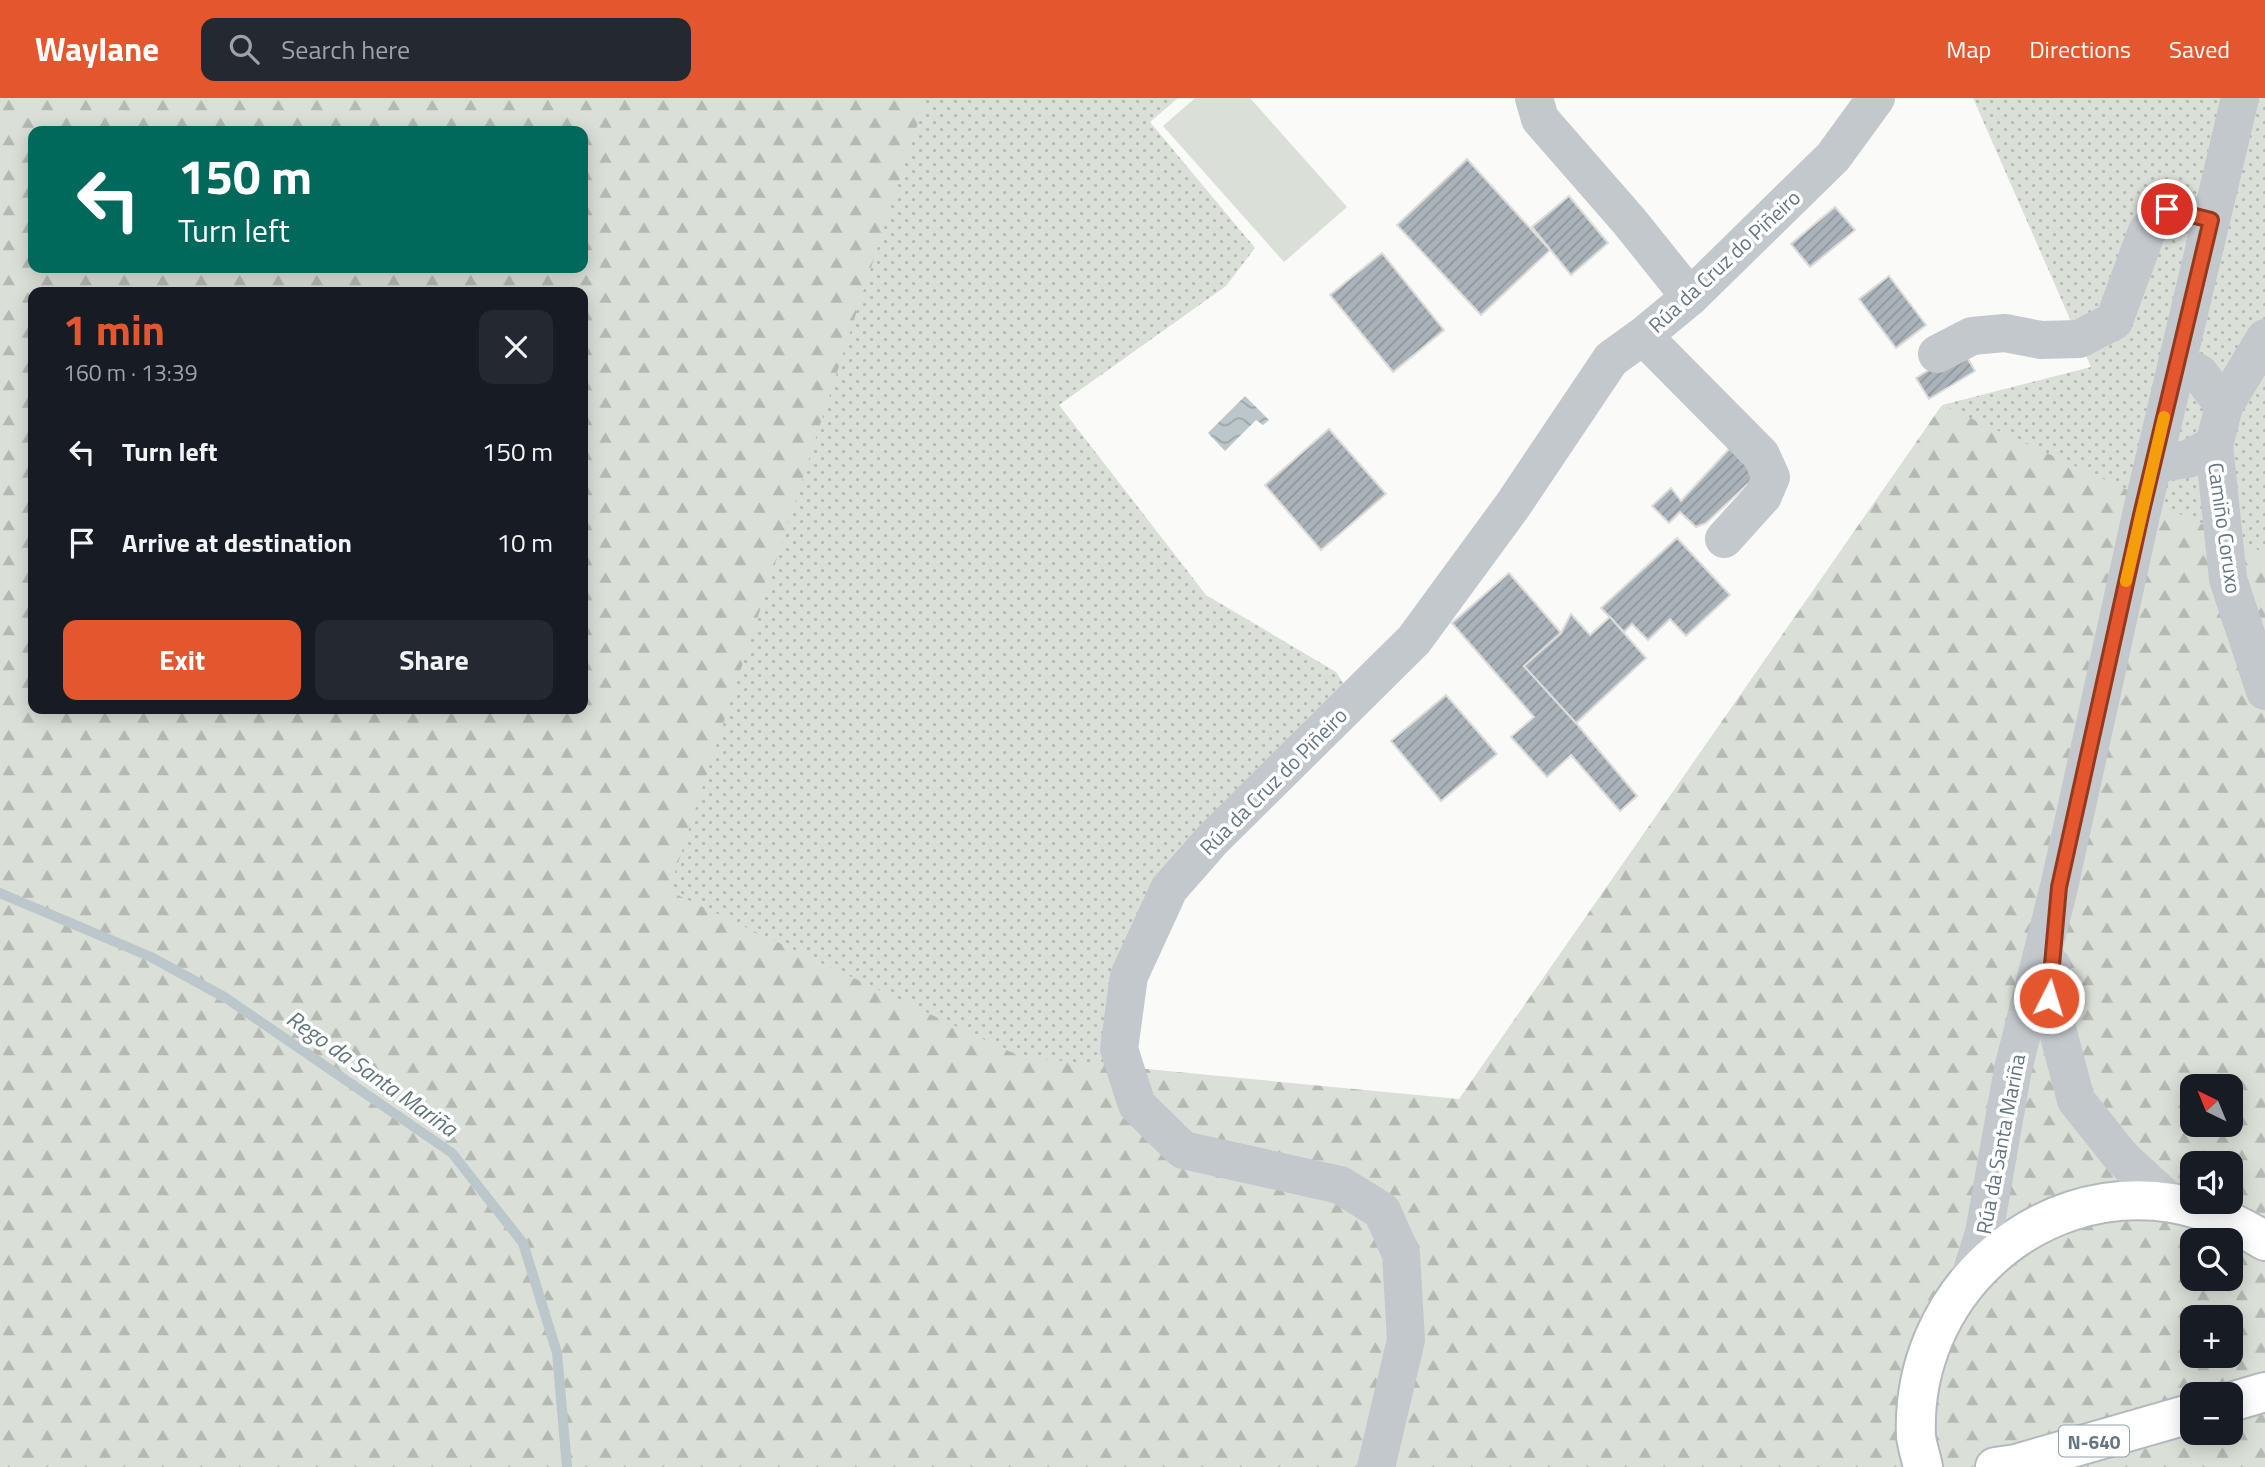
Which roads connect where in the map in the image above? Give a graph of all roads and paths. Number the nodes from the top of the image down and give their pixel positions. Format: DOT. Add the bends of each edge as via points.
graph roads {
  1 [pos="1534,98"];
  2 [pos="1876,98"];
  3 [pos="2240,98"];
  4 [pos="2211,220"];
  5 [pos="1690,297"];
  6 [pos="1643,336"];
  7 [pos="2265,338"];
  8 [pos="1937,354"];
  9 [pos="2176,364"];
  10 [pos="2224,406"];
  11 [pos="2214,445"];
  12 [pos="2153,464"];
  13 [pos="1724,539"];
  14 [pos="2265,691"];
  15 [pos="2059,887"];
  16 [pos="2171,1203"];
  17 [pos="2256,1227"];
  18 [pos="1970,1278"];
  19 [pos="2265,1392"];
  20 [pos="2243,1398"];
  21 [pos="2180,1417"];
  22 [pos="1376,1467"];
  23 [pos="1923,1467"];
  24 [pos="1995,1467"];
  1 -- 5 [label="street" via="1540,119"];
  2 -- 5 [label="street, Rúa da Cruz do Piñeiro" via="1833,157"];
  3 -- 4 [label="street, Rúa da Santa Mariña"];
  4 -- 8 [label="street" via="2167,209 2147,231 2114,321 2079,339 2041,340 2006,333 1972,336"];
  4 -- 9 [label="street, Rúa da Santa Mariña"];
  5 -- 6 [label="street, Rúa da Cruz do Piñeiro"];
  6 -- 13 [label="street" via="1761,455 1771,477 1763,496"];
  6 -- 22 [label="street, Rúa da Cruz do Piñeiro" via="1611,359 1513,505 1414,640 1169,889 1129,976 1119,1049 1137,1105 1183,1150 1340,1185 1382,1211 1401,1254 1406,1340"];
  7 -- 10 [label="street"];
  9 -- 10 [label="street" via="2199,373"];
  9 -- 12 [label="street, Rúa da Santa Mariña"];
  10 -- 11 [label="street"];
  11 -- 12 [label="street" via="2188,459"];
  11 -- 14 [label="street, Camiño Coruxo" via="2228,579"];
  12 -- 15 [label="street, Rúa da Santa Mariña"];
  15 -- 16 [label="street, Rúa da Santa Mariña" via="2049,998 2076,1100 2122,1158"];
  15 -- 18 [label="street, Rúa da Santa Mariña" via="2013,1069 1984,1233"];
  16 -- 17 [label="highway"];
  16 -- 18 [label="highway" via="2128,1201 2070,1212 2015,1238"];
  18 -- 23 [label="highway" via="1935,1332 1924,1362 1916,1438"];
  19 -- 20 [label="highway"];
  21 -- 24 [label="highway, N-640"];
}
